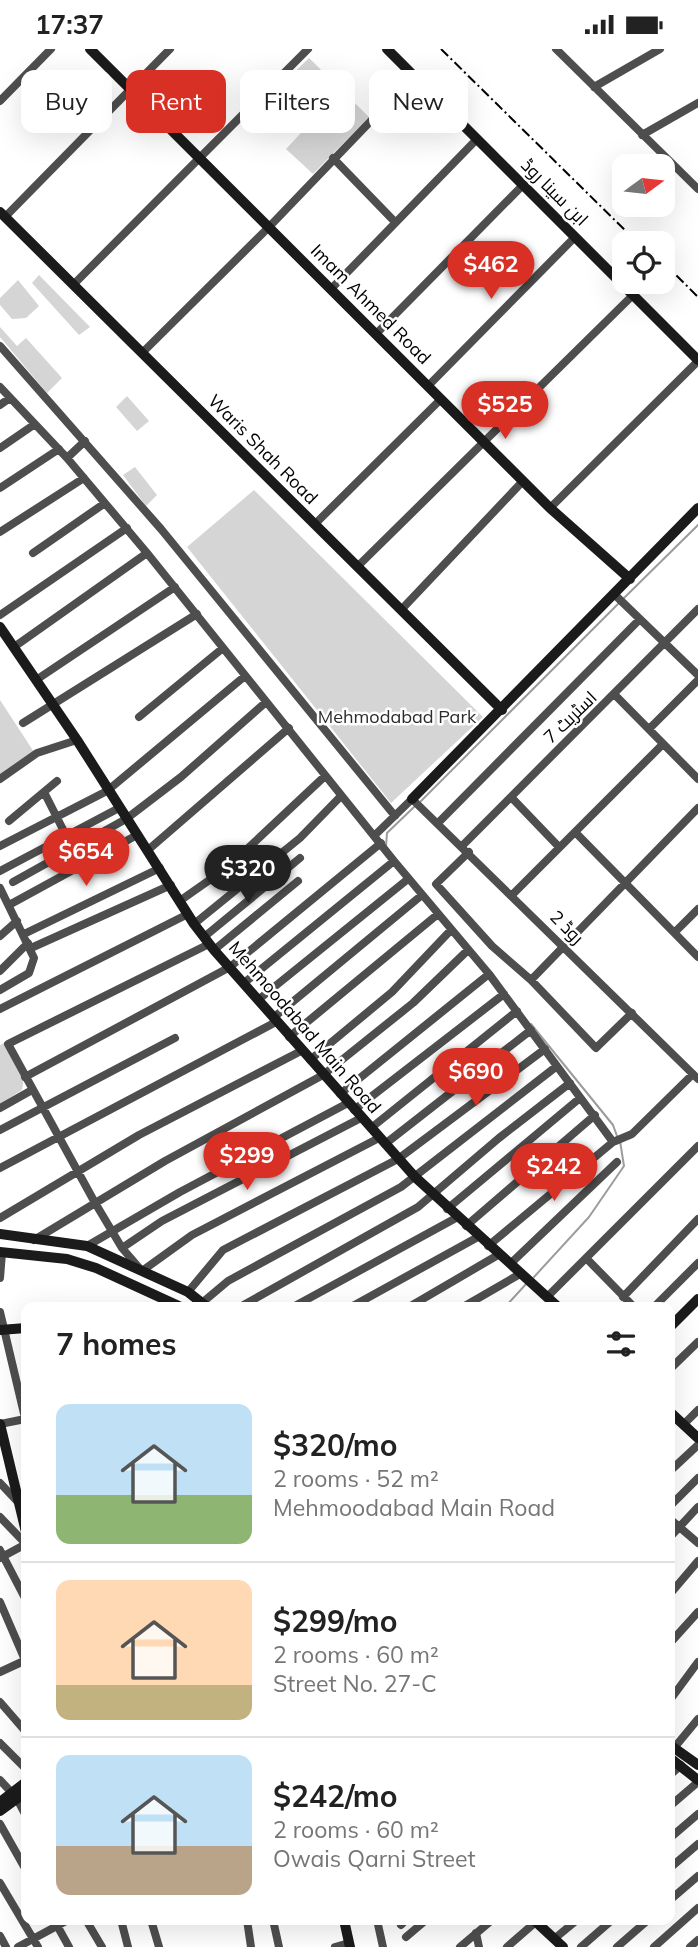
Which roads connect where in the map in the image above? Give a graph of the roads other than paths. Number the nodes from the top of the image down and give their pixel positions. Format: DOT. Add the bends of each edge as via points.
graph roads {
  1 [pos="51,49"];
  2 [pos="90,49"];
  3 [pos="170,49"];
  4 [pos="387,49"];
  5 [pos="556,49"];
  6 [pos="660,49"];
  7 [pos="303,51"];
  8 [pos="150,70"];
  9 [pos="408,70"];
  10 [pos="126,84"];
  11 [pos="594,87"];
  12 [pos="126,94"];
  13 [pos="0,101"];
  14 [pos="698,103"];
  15 [pos="369,121"];
  16 [pos="468,130"];
  17 [pos="174,133"];
  18 [pos="642,135"];
  19 [pos="477,139"];
  20 [pos="333,157"];
  21 [pos="201,160"];
  22 [pos="696,184"];
  23 [pos="523,185"];
  24 [pos="2,216"];
  25 [pos="395,222"];
  26 [pos="269,227"];
  27 [pos="575,237"];
  28 [pos="74,285"];
  29 [pos="331,289"];
  30 [pos="633,295"];
  31 [pos="376,334"];
  32 [pos="0,346"];
  33 [pos="142,353"];
  34 [pos="698,360"];
  35 [pos="428,386"];
  36 [pos="0,387"];
  37 [pos="10,398"];
  38 [pos="441,399"];
  39 [pos="0,405"];
  40 [pos="35,424"];
  41 [pos="85,441"];
  42 [pos="484,442"];
  43 [pos="0,448"];
  44 [pos="59,449"];
  45 [pos="67,458"];
  46 [pos="83,478"];
  47 [pos="523,481"];
  48 [pos="0,488"];
  49 [pos="105,503"];
  50 [pos="550,507"];
  51 [pos="698,508"];
  52 [pos="315,524"];
  53 [pos="127,528"];
  54 [pos="0,532"];
  55 [pos="33,553"];
  56 [pos="148,553"];
  57 [pos="357,566"];
  58 [pos="630,579"];
  59 [pos="175,587"];
  60 [pos="618,597"];
  61 [pos="698,609"];
  62 [pos="401,610"];
  63 [pos="197,614"];
  64 [pos="0,615"];
  65 [pos="640,619"];
  66 [pos="0,627"];
  67 [pos="665,643"];
  68 [pos="14,647"];
  69 [pos="223,648"];
  70 [pos="245,676"];
  71 [pos="698,677"];
  72 [pos="36,680"];
  73 [pos="615,695"];
  74 [pos="266,702"];
  75 [pos="54,706"];
  76 [pos="502,710"];
  77 [pos="139,717"];
  78 [pos="23,723"];
  79 [pos="289,728"];
  80 [pos="649,729"];
  81 [pos="77,740"];
  82 [pos="663,744"];
  83 [pos="325,776"];
  84 [pos="0,779"];
  85 [pos="698,779"];
  86 [pos="57,781"];
  87 [pos="107,791"];
  88 [pos="44,792"];
  89 [pos="341,796"];
  90 [pos="511,797"];
  91 [pos="415,801"];
  92 [pos="119,808"];
  93 [pos="698,809"];
  94 [pos="395,816"];
  95 [pos="57,817"];
  96 [pos="127,819"];
  97 [pos="9,821"];
  98 [pos="436,822"];
  99 [pos="575,832"];
  100 [pos="137,835"];
  101 [pos="375,835"];
  102 [pos="66,836"];
  103 [pos="381,843"];
  104 [pos="0,846"];
  105 [pos="559,847"];
  106 [pos="466,849"];
  107 [pos="148,850"];
  108 [pos="74,851"];
  109 [pos="300,858"];
  110 [pos="394,861"];
  111 [pos="81,865"];
  112 [pos="160,868"];
  113 [pos="0,870"];
  114 [pos="408,879"];
  115 [pos="298,881"];
  116 [pos="13,882"];
  117 [pos="626,882"];
  118 [pos="171,885"];
  119 [pos="0,888"];
  120 [pos="513,894"];
  121 [pos="422,895"];
  122 [pos="181,900"];
  123 [pos="5,903"];
  124 [pos="698,909"];
  125 [pos="438,914"];
  126 [pos="191,919"];
  127 [pos="17,921"];
  128 [pos="451,930"];
  129 [pos="675,932"];
  130 [pos="24,935"];
  131 [pos="0,936"];
  132 [pos="209,944"];
  133 [pos="30,946"];
  134 [pos="564,946"];
  135 [pos="468,950"];
  136 [pos="698,957"];
  137 [pos="230,967"];
  138 [pos="0,971"];
  139 [pos="489,974"];
  140 [pos="531,980"];
  141 [pos="243,983"];
  142 [pos="0,990"];
  143 [pos="504,994"];
  144 [pos="258,1000"];
  145 [pos="0,1009"];
  146 [pos="517,1011"];
  147 [pos="632,1013"];
  148 [pos="274,1020"];
  149 [pos="531,1030"];
  150 [pos="289,1037"];
  151 [pos="175,1038"];
  152 [pos="545,1049"];
  153 [pos="301,1051"];
  154 [pos="310,1060"];
  155 [pos="557,1066"];
  156 [pos="323,1075"];
  157 [pos="25,1077"];
  158 [pos="696,1077"];
  159 [pos="569,1083"];
  160 [pos="32,1090"];
  161 [pos="340,1094"];
  162 [pos="580,1098"];
  163 [pos="41,1107"];
  164 [pos="0,1108"];
  165 [pos="354,1110"];
  166 [pos="595,1115"];
  167 [pos="371,1128"];
  168 [pos="0,1130"];
  169 [pos="59,1136"];
  170 [pos="382,1141"];
  171 [pos="615,1141"];
  172 [pos="698,1146"];
  173 [pos="398,1159"];
  174 [pos="617,1162"];
  175 [pos="0,1168"];
  176 [pos="78,1171"];
  177 [pos="415,1177"];
  178 [pos="432,1195"];
  179 [pos="94,1202"];
  180 [pos="447,1209"];
  181 [pos="0,1218"];
  182 [pos="456,1218"];
  183 [pos="698,1219"];
  184 [pos="466,1226"];
  185 [pos="112,1230"];
  186 [pos="0,1234"];
  187 [pos="478,1237"];
  188 [pos="34,1240"];
  189 [pos="87,1246"];
  190 [pos="488,1246"];
  191 [pos="122,1248"];
  192 [pos="1,1252"];
  193 [pos="498,1255"];
  194 [pos="587,1259"];
  195 [pos="698,1263"];
  196 [pos="510,1264"];
  197 [pos="142,1271"];
  198 [pos="521,1275"];
  199 [pos="0,1278"];
  200 [pos="188,1292"];
  201 [pos="623,1297"];
  202 [pos="698,1299"];
  203 [pos="170,1302"];
  204 [pos="201,1302"];
  205 [pos="208,1302"];
  206 [pos="249,1302"];
  207 [pos="302,1302"];
  208 [pos="360,1302"];
  209 [pos="418,1302"];
  210 [pos="472,1302"];
  211 [pos="551,1302"];
  212 [pos="628,1302"];
  213 [pos="659,1302"];
  214 [pos="0,1312"];
  215 [pos="675,1322"];
  216 [pos="21,1328"];
  217 [pos="2,1329"];
  218 [pos="698,1342"];
  219 [pos="675,1364"];
  220 [pos="21,1400"];
  221 [pos="698,1410"];
  222 [pos="675,1419"];
  223 [pos="21,1420"];
  224 [pos="0,1424"];
  225 [pos="698,1438"];
  226 [pos="698,1445"];
  227 [pos="675,1466"];
  228 [pos="698,1478"];
  229 [pos="0,1483"];
  230 [pos="17,1501"];
  231 [pos="675,1501"];
  232 [pos="698,1507"];
  233 [pos="21,1515"];
  234 [pos="0,1517"];
  235 [pos="675,1523"];
  236 [pos="680,1527"];
  237 [pos="675,1532"];
  238 [pos="21,1539"];
  239 [pos="698,1542"];
  240 [pos="21,1546"];
  241 [pos="2,1555"];
  242 [pos="698,1561"];
  243 [pos="675,1588"];
  244 [pos="21,1591"];
  245 [pos="0,1602"];
  246 [pos="698,1612"];
  247 [pos="675,1637"];
  248 [pos="21,1649"];
  249 [pos="21,1662"];
  250 [pos="698,1662"];
  251 [pos="1,1669"];
  252 [pos="675,1693"];
  253 [pos="0,1702"];
  254 [pos="698,1719"];
  255 [pos="21,1726"];
  256 [pos="0,1743"];
  257 [pos="675,1746"];
  258 [pos="675,1752"];
  259 [pos="675,1755"];
  260 [pos="21,1764"];
  261 [pos="681,1765"];
  262 [pos="698,1765"];
  263 [pos="675,1770"];
  264 [pos="0,1780"];
  265 [pos="698,1781"];
  266 [pos="18,1795"];
  267 [pos="0,1802"];
  268 [pos="675,1802"];
  269 [pos="0,1811"];
  270 [pos="698,1814"];
  271 [pos="0,1823"];
  272 [pos="675,1834"];
  273 [pos="698,1844"];
  274 [pos="21,1861"];
  275 [pos="675,1864"];
  276 [pos="698,1875"];
  277 [pos="0,1883"];
  278 [pos="675,1896"];
  279 [pos="698,1908"];
  280 [pos="21,1918"];
  281 [pos="25,1925"];
  282 [pos="54,1925"];
  283 [pos="57,1925"];
  284 [pos="89,1925"];
  285 [pos="122,1925"];
  286 [pos="153,1925"];
  287 [pos="248,1925"];
  288 [pos="274,1925"];
  289 [pos="345,1925"];
  290 [pos="378,1925"];
  291 [pos="420,1925"];
  292 [pos="486,1925"];
  293 [pos="531,1925"];
  294 [pos="540,1925"];
  295 [pos="573,1925"];
  296 [pos="606,1925"];
  297 [pos="642,1925"];
  298 [pos="476,1933"];
  299 [pos="0,1936"];
  300 [pos="406,1937"];
  301 [pos="698,1940"];
  302 [pos="36,1943"];
  303 [pos="557,1944"];
  304 [pos="350,1945"];
  305 [pos="6,1947"];
  306 [pos="18,1947"];
  307 [pos="69,1947"];
  308 [pos="102,1947"];
  309 [pos="128,1947"];
  310 [pos="159,1947"];
  311 [pos="251,1947"];
  312 [pos="279,1947"];
  313 [pos="334,1947"];
  314 [pos="383,1947"];
  315 [pos="460,1947"];
  316 [pos="479,1947"];
  317 [pos="507,1947"];
  318 [pos="580,1947"];
  319 [pos="617,1947"];
  320 [pos="654,1947"];
  321 [pos="690,1947"];
  1 -- 13 [label="street"];
  2 -- 10 [label="street, Imam Ahmed Road"];
  3 -- 8 [label="street"];
  4 -- 9 [label="street, ابن سینا روڈ"];
  5 -- 11 [label="street"];
  6 -- 11 [label="street"];
  7 -- 21 [label="street"];
  11 -- 18 [label="street"];
  12 -- 24 [label="street"];
  14 -- 18 [label="street"];
  15 -- 20 [label="street"];
  16 -- 19 [label="street, ابن سینا روڈ"];
  17 -- 21 [label="street, Imam Ahmed Road"];
  18 -- 22 [label="street"];
  19 -- 23 [label="street, ابن سینا روڈ"];
  19 -- 25 [label="street"];
  20 -- 25 [label="street"];
  20 -- 26 [label="street"];
  21 -- 26 [label="street, Imam Ahmed Road"];
  21 -- 28 [label="street"];
  23 -- 27 [label="street, ابن سینا روڈ"];
  23 -- 31 [label="street"];
  24 -- 28 [label="street, Waris Shah Road"];
  25 -- 29 [label="street"];
  26 -- 29 [label="street, Imam Ahmed Road"];
  26 -- 33 [label="street"];
  27 -- 30 [label="street, ابن سینا روڈ"];
  27 -- 35 [label="street"];
  28 -- 33 [label="street, Waris Shah Road"];
  29 -- 31 [label="street, Imam Ahmed Road"];
  30 -- 34 [label="street, ابن سینا روڈ"];
  30 -- 42 [label="street"];
  31 -- 35 [label="street, Imam Ahmed Road"];
  32 -- 41 [label="street"];
  33 -- 52 [label="street, Waris Shah Road"];
  34 -- 50 [label="street"];
  35 -- 38 [label="street, Imam Ahmed Road"];
  36 -- 37 [label="street"];
  37 -- 39 [label="street"];
  37 -- 40 [label="street"];
  38 -- 42 [label="street, Imam Ahmed Road"];
  38 -- 52 [label="street"];
  40 -- 43 [label="street"];
  40 -- 44 [label="street"];
  41 -- 45 [label="street"];
  41 -- 94 [label="street"];
  42 -- 47 [label="street, Imam Ahmed Road"];
  42 -- 57 [label="street"];
  44 -- 45 [label="street"];
  44 -- 48 [label="street"];
  45 -- 46 [label="street"];
  46 -- 49 [label="street"];
  46 -- 54 [label="street"];
  47 -- 50 [label="street, Imam Ahmed Road"];
  47 -- 62 [label="street"];
  49 -- 53 [label="street"];
  49 -- 55 [label="street"];
  50 -- 58 [label="street, Imam Ahmed Road"];
  51 -- 58 [label="street"];
  52 -- 57 [label="street, Waris Shah Road"];
  53 -- 56 [label="street"];
  53 -- 64 [label="street"];
  56 -- 59 [label="street"];
  56 -- 68 [label="street"];
  57 -- 62 [label="street, Waris Shah Road"];
  58 -- 60 [label="street"];
  59 -- 63 [label="street"];
  59 -- 72 [label="street"];
  60 -- 65 [label="street"];
  60 -- 76 [label="street"];
  61 -- 67 [label="street, اسٹریٹ 7"];
  62 -- 76 [label="street, Waris Shah Road"];
  63 -- 69 [label="street"];
  63 -- 75 [label="street"];
  65 -- 67 [label="street"];
  65 -- 98 [label="street"];
  66 -- 68 [label="street, Mehmoodabad Main Road"];
  67 -- 71 [label="street"];
  67 -- 73 [label="street, اسٹریٹ 7"];
  68 -- 72 [label="street, Mehmoodabad Main Road"];
  69 -- 70 [label="street"];
  69 -- 77 [label="street"];
  70 -- 74 [label="street"];
  70 -- 87 [label="street"];
  71 -- 80 [label="street"];
  72 -- 75 [label="street, Mehmoodabad Main Road"];
  73 -- 80 [label="street"];
  73 -- 90 [label="street, اسٹریٹ 7"];
  74 -- 79 [label="street"];
  74 -- 96 [label="street"];
  75 -- 78 [label="street"];
  75 -- 81 [label="street, Mehmoodabad Main Road"];
  76 -- 91 [label="street"];
  79 -- 83 [label="street"];
  79 -- 107 [label="street"];
  80 -- 82 [label="street"];
  81 -- 84 [label="street" via="37,753"];
  81 -- 87 [label="street, Mehmoodabad Main Road"];
  82 -- 85 [label="street"];
  82 -- 99 [label="street"];
  83 -- 89 [label="street"];
  83 -- 122 [label="street" via="228,867"];
  86 -- 88 [label="street"];
  87 -- 92 [label="street, Mehmoodabad Main Road"];
  87 -- 95 [label="street"];
  88 -- 95 [label="street"];
  88 -- 97 [label="street"];
  89 -- 101 [label="street"];
  89 -- 126 [label="street" via="300,838"];
  90 -- 105 [label="street"];
  90 -- 106 [label="street, اسٹریٹ 7"];
  91 -- 94 [label="street"];
  91 -- 98 [label="street, روڈ 2"];
  92 -- 96 [label="street, Mehmoodabad Main Road"];
  92 -- 102 [label="street"];
  93 -- 117 [label="street"];
  94 -- 101 [label="street"];
  95 -- 102 [label="street"];
  95 -- 104 [label="street"];
  96 -- 100 [label="street, Mehmoodabad Main Road"];
  96 -- 108 [label="street"];
  98 -- 106 [label="street, روڈ 2"];
  99 -- 105 [label="street"];
  99 -- 117 [label="street"];
  100 -- 107 [label="street, Mehmoodabad Main Road"];
  100 -- 111 [label="street"];
  101 -- 103 [label="street"];
  102 -- 108 [label="street"];
  102 -- 113 [label="street"];
  103 -- 110 [label="street"];
  103 -- 137 [label="street"];
  105 -- 120 [label="street"];
  106 -- 120 [label="street, روڈ 2"];
  106 -- 140 [label="street, اسٹریٹ 7" via="436,884 492,946"];
  107 -- 112 [label="street, Mehmoodabad Main Road"];
  108 -- 111 [label="street"];
  108 -- 116 [label="street"];
  109 -- 132 [label="street"];
  110 -- 114 [label="street"];
  110 -- 141 [label="street"];
  111 -- 123 [label="street"];
  112 -- 118 [label="street, Mehmoodabad Main Road"];
  112 -- 130 [label="street"];
  114 -- 121 [label="street"];
  114 -- 144 [label="street"];
  115 -- 132 [label="street"];
  117 -- 129 [label="street"];
  117 -- 134 [label="street"];
  118 -- 122 [label="street, Mehmoodabad Main Road"];
  118 -- 133 [label="street"];
  119 -- 123 [label="street"];
  120 -- 134 [label="street, روڈ 2"];
  121 -- 125 [label="street"];
  121 -- 148 [label="street"];
  122 -- 126 [label="street, Mehmoodabad Main Road"];
  123 -- 127 [label="street"];
  124 -- 129 [label="street"];
  125 -- 128 [label="street"];
  125 -- 150 [label="street"];
  126 -- 132 [label="street, Mehmoodabad Main Road"];
  126 -- 145 [label="street"];
  127 -- 130 [label="street"];
  127 -- 131 [label="street"];
  128 -- 135 [label="street"];
  128 -- 154 [label="street" via="392,992"];
  129 -- 136 [label="street"];
  130 -- 133 [label="street"];
  132 -- 137 [label="street, Mehmoodabad Main Road"];
  132 -- 157 [label="street" via="8,1044"];
  133 -- 138 [label="street"];
  133 -- 142 [label="street" via="34,966"];
  134 -- 140 [label="street"];
  134 -- 147 [label="street, روڈ 2"];
  135 -- 139 [label="street"];
  135 -- 156 [label="street" via="413,1003"];
  137 -- 141 [label="street, Mehmoodabad Main Road"];
  137 -- 157 [label="street"];
  139 -- 143 [label="street"];
  139 -- 161 [label="street"];
  140 -- 147 [label="street" via="596,1048"];
  141 -- 144 [label="street, Mehmoodabad Main Road"];
  143 -- 146 [label="street"];
  143 -- 165 [label="street"];
  144 -- 148 [label="street, Mehmoodabad Main Road"];
  146 -- 149 [label="street"];
  146 -- 167 [label="street"];
  147 -- 158 [label="street, روڈ 2"];
  148 -- 150 [label="street, Mehmoodabad Main Road"];
  148 -- 169 [label="street"];
  149 -- 152 [label="street"];
  149 -- 170 [label="street"];
  150 -- 153 [label="street, Mehmoodabad Main Road"];
  151 -- 163 [label="street"];
  152 -- 155 [label="street"];
  152 -- 173 [label="street"];
  153 -- 154 [label="street, Mehmoodabad Main Road"];
  153 -- 176 [label="street"];
  154 -- 156 [label="street, Mehmoodabad Main Road"];
  155 -- 159 [label="street"];
  155 -- 177 [label="street"];
  156 -- 161 [label="street, Mehmoodabad Main Road"];
  156 -- 179 [label="street"];
  157 -- 160 [label="street"];
  158 -- 171 [label="street" via="632,1134"];
  159 -- 162 [label="street"];
  159 -- 178 [label="street"];
  160 -- 163 [label="street"];
  160 -- 164 [label="street"];
  161 -- 165 [label="street, Mehmoodabad Main Road"];
  162 -- 166 [label="street"];
  162 -- 180 [label="street"];
  163 -- 168 [label="street"];
  163 -- 169 [label="street"];
  165 -- 167 [label="street, Mehmoodabad Main Road"];
  165 -- 185 [label="street"];
  165 -- 191 [label="street"];
  166 -- 171 [label="street"];
  166 -- 184 [label="street"];
  167 -- 170 [label="street, Mehmoodabad Main Road"];
  169 -- 175 [label="street"];
  169 -- 176 [label="street"];
  170 -- 173 [label="street, Mehmoodabad Main Road"];
  170 -- 197 [label="street" via="192,1235"];
  171 -- 190 [label="street"];
  172 -- 194 [label="street"];
  173 -- 177 [label="street, Mehmoodabad Main Road"];
  173 -- 200 [label="street" via="223,1250"];
  174 -- 196 [label="street"];
  176 -- 179 [label="street"];
  176 -- 181 [label="street"];
  177 -- 178 [label="street, Mehmoodabad Main Road"];
  177 -- 205 [label="street" via="228,1281"];
  178 -- 180 [label="street, Mehmoodabad Main Road"];
  178 -- 206 [label="street"];
  179 -- 185 [label="street"];
  179 -- 188 [label="street"];
  180 -- 182 [label="street, Mehmoodabad Main Road"];
  182 -- 184 [label="street, Mehmoodabad Main Road"];
  182 -- 207 [label="street"];
  183 -- 201 [label="street"];
  184 -- 187 [label="street, Mehmoodabad Main Road"];
  185 -- 189 [label="street"];
  185 -- 191 [label="street"];
  186 -- 188 [label="street"];
  187 -- 190 [label="street, Mehmoodabad Main Road"];
  187 -- 208 [label="street"];
  188 -- 189 [label="street"];
  189 -- 197 [label="street"];
  190 -- 193 [label="street, Mehmoodabad Main Road"];
  191 -- 197 [label="street"];
  192 -- 199 [label="street"];
  192 -- 203 [label="street" via="67,1259"];
  193 -- 196 [label="street, Mehmoodabad Main Road"];
  193 -- 209 [label="street"];
  194 -- 201 [label="street"];
  194 -- 211 [label="street"];
  195 -- 213 [label="street"];
  196 -- 198 [label="street, Mehmoodabad Main Road"];
  197 -- 200 [label="street"];
  198 -- 210 [label="street"];
  198 -- 211 [label="street, Mehmoodabad Main Road"];
  200 -- 204 [label="street"];
  201 -- 212 [label="street"];
  202 -- 215 [label="street"];
  214 -- 217 [label="street"];
  216 -- 217 [label="street"];
  217 -- 220 [label="street"];
  218 -- 219 [label="street"];
  221 -- 222 [label="street"];
  222 -- 225 [label="street"];
  223 -- 224 [label="street"];
  224 -- 230 [label="street"];
  226 -- 227 [label="street"];
  228 -- 231 [label="street"];
  229 -- 230 [label="street"];
  230 -- 233 [label="street"];
  232 -- 236 [label="street"];
  234 -- 238 [label="street"];
  235 -- 236 [label="street"];
  236 -- 237 [label="street"];
  236 -- 239 [label="street"];
  240 -- 241 [label="street"];
  241 -- 244 [label="street"];
  242 -- 243 [label="street"];
  245 -- 248 [label="street"];
  246 -- 247 [label="street"];
  249 -- 251 [label="street"];
  250 -- 252 [label="street"];
  253 -- 255 [label="street"];
  254 -- 257 [label="street"];
  256 -- 260 [label="street"];
  258 -- 262 [label="street"];
  259 -- 261 [label="street"];
  261 -- 263 [label="street"];
  261 -- 265 [label="street"];
  264 -- 266 [label="street"];
  265 -- 268 [label="street"];
  266 -- 267 [label="street"];
  266 -- 269 [label="street"];
  270 -- 272 [label="street"];
  271 -- 274 [label="street"];
  273 -- 275 [label="street"];
  276 -- 278 [label="street"];
  277 -- 280 [label="street"];
  279 -- 320 [label="street"];
  281 -- 302 [label="street"];
  282 -- 302 [label="street"];
  283 -- 307 [label="street"];
  284 -- 308 [label="street"];
  285 -- 309 [label="street"];
  286 -- 310 [label="street"];
  287 -- 311 [label="street"];
  288 -- 312 [label="street"];
  289 -- 304 [label="street"];
  290 -- 314 [label="street"];
  291 -- 300 [label="street"];
  292 -- 298 [label="street"];
  293 -- 317 [label="street"];
  294 -- 303 [label="street"];
  295 -- 303 [label="street"];
  296 -- 318 [label="street"];
  297 -- 319 [label="street"];
  298 -- 315 [label="street"];
  298 -- 316 [label="street"];
  299 -- 305 [label="street"];
  301 -- 321 [label="street"];
  302 -- 306 [label="street"];
  304 -- 313 [label="street"];
}
